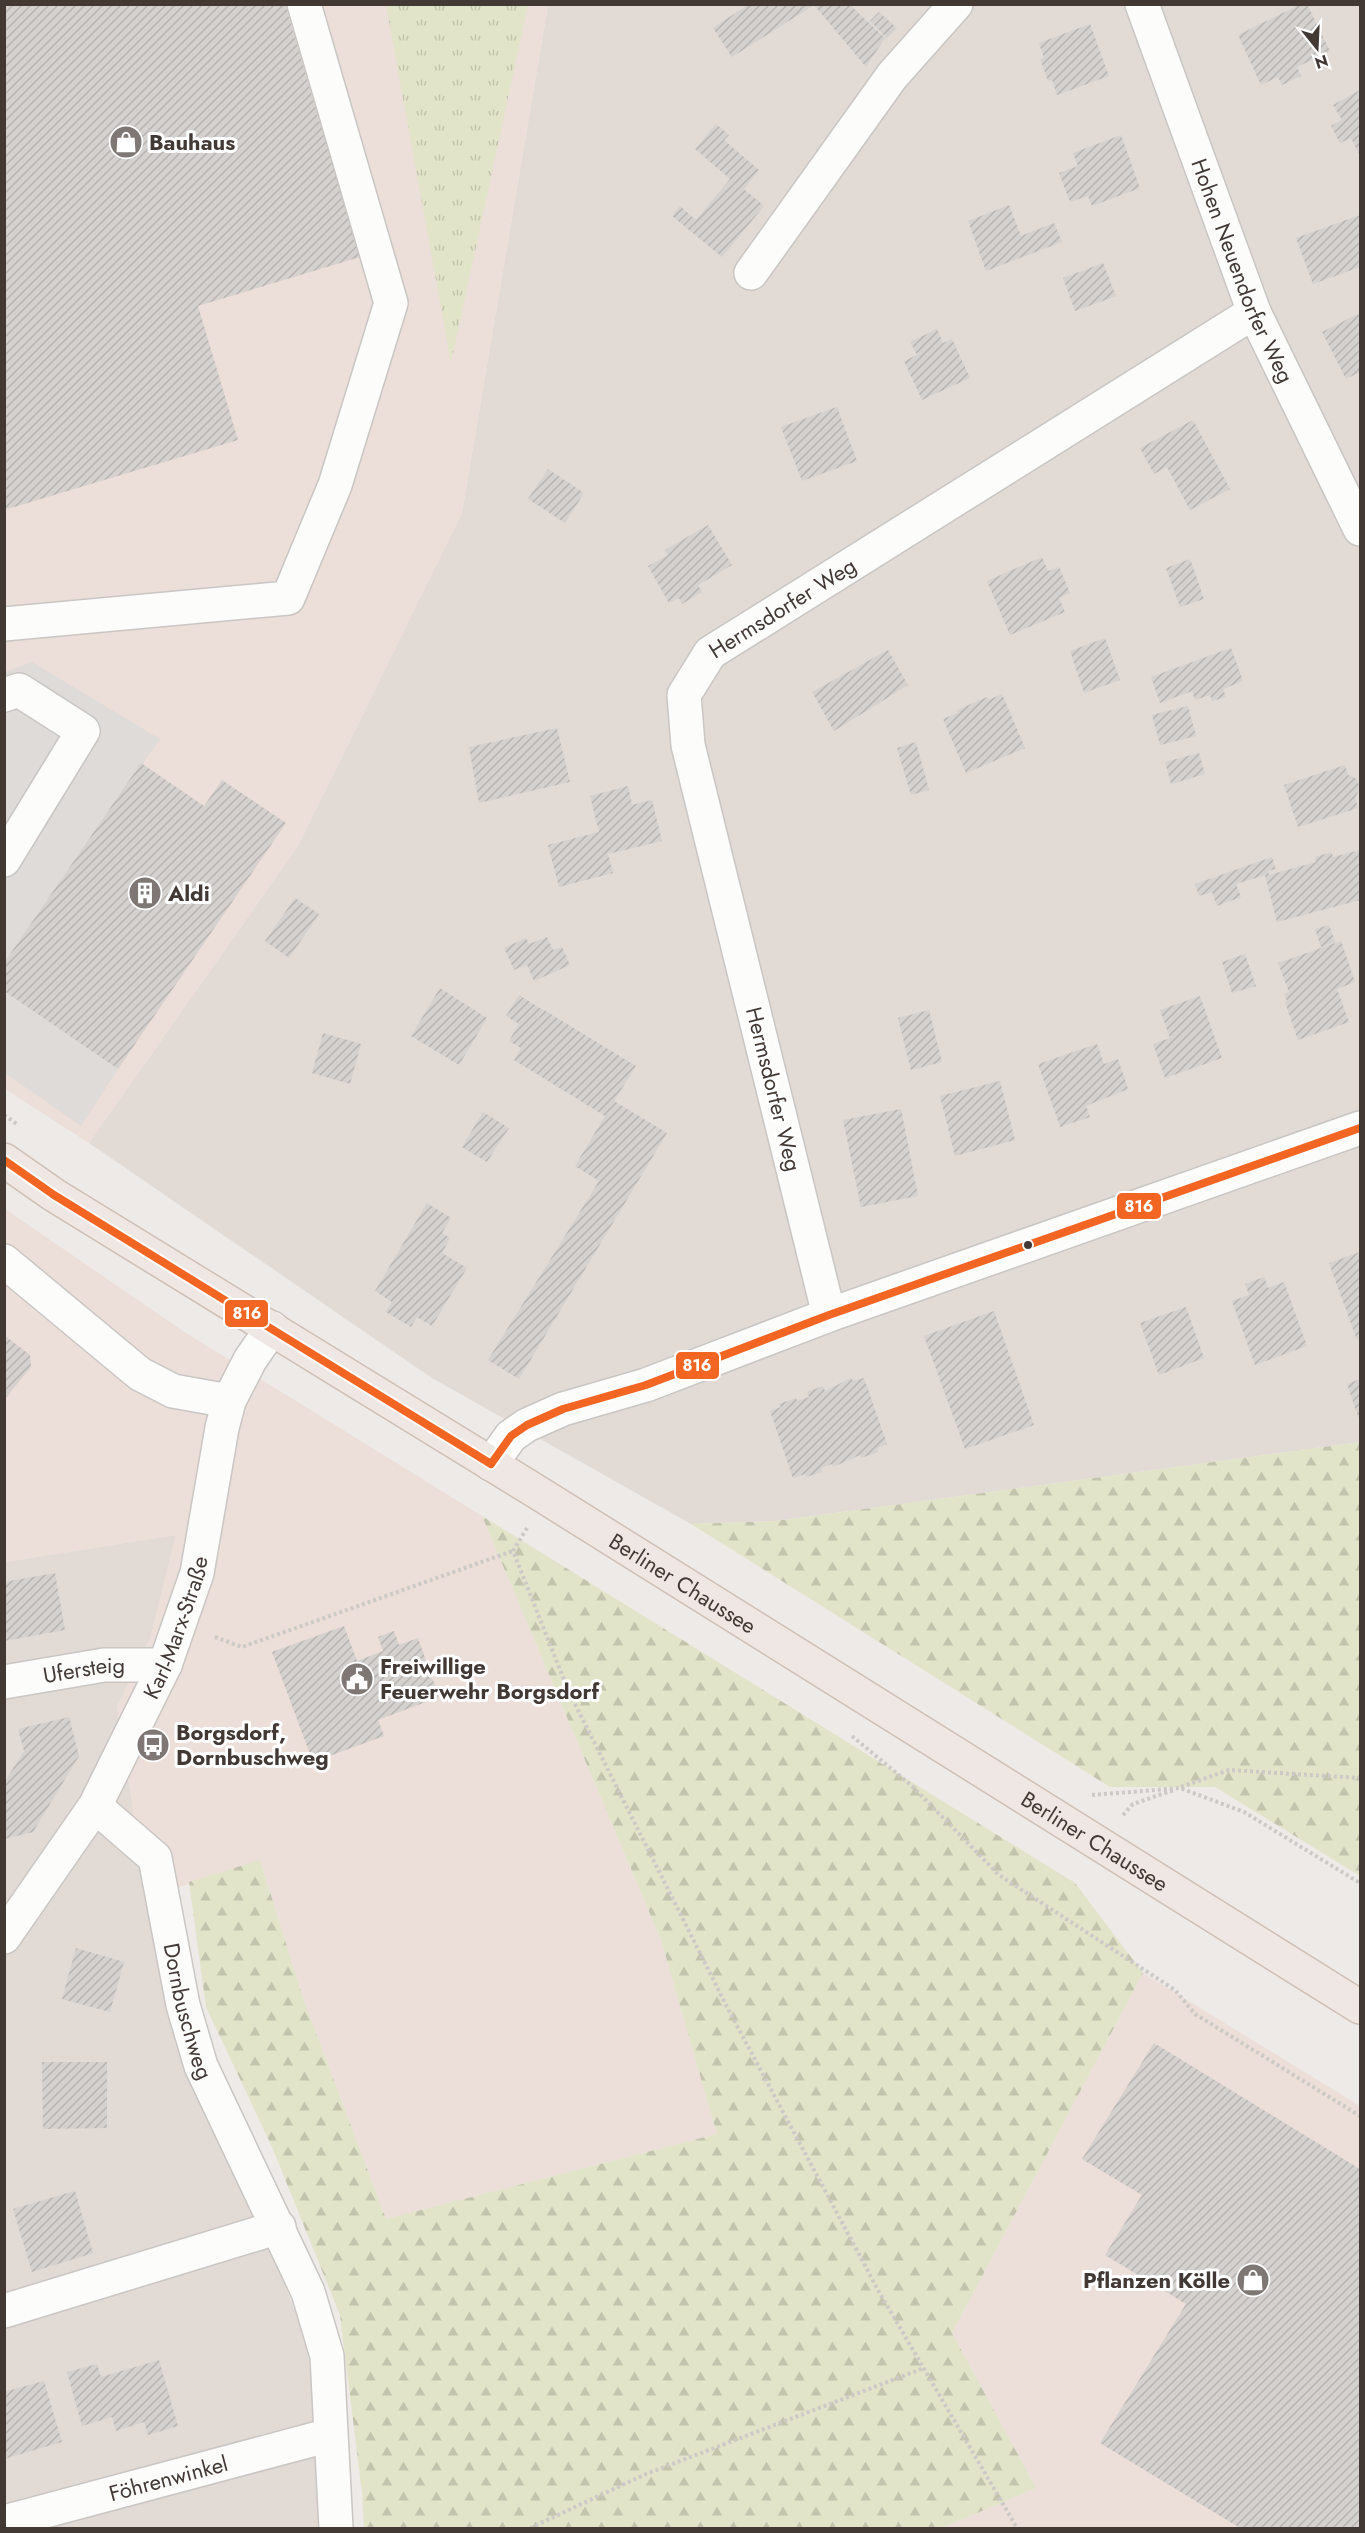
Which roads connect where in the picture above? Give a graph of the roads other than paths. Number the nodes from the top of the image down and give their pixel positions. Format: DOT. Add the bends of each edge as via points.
graph roads {
  1 [pos="304,4"];
  2 [pos="956,4"];
  3 [pos="1142,4"];
  4 [pos="751,273"];
  5 [pos="1254,312"];
  6 [pos="1360,529"];
  7 [pos="4,624"];
  8 [pos="4,695"];
  9 [pos="4,860"];
  10 [pos="1360,1128"];
  11 [pos="4,1160"];
  12 [pos="4,1261"];
  13 [pos="829,1315"];
  14 [pos="272,1328"];
  15 [pos="229,1401"];
  16 [pos="491,1464"];
  17 [pos="165,1665"];
  18 [pos="4,1682"];
  19 [pos="96,1806"];
  20 [pos="4,1937"];
  21 [pos="1360,2007"];
  22 [pos="279,2227"];
  23 [pos="4,2311"];
  24 [pos="330,2435"];
  25 [pos="4,2522"];
  26 [pos="336,2529"];
  1 -- 7 [label="street" via="391,303 335,485 288,597"];
  2 -- 4 [label="street" via="892,76"];
  3 -- 5 [label="street, Hohen Neuendorfer Weg"];
  5 -- 6 [label="street, Hohen Neuendorfer Weg"];
  5 -- 13 [label="street, Hermsdorfer Weg" via="710,653 684,695 688,745"];
  8 -- 9 [label="street" via="19,690 83,731"];
  10 -- 13 [label="street"];
  11 -- 14 [label="main road, Berliner Chaussee" via="54,1195"];
  12 -- 15 [label="street" via="140,1374 173,1390"];
  13 -- 16 [label="street" via="646,1385 563,1409 511,1436"];
  14 -- 15 [label="street, Karl-Marx-Straße"];
  14 -- 16 [label="main road, Berliner Chaussee"];
  15 -- 17 [label="street, Karl-Marx-Straße" via="197,1572"];
  16 -- 21 [label="main road, Berliner Chaussee"];
  17 -- 18 [label="street, Ufersteig" via="104,1665"];
  17 -- 19 [label="street, Karl-Marx-Straße"];
  19 -- 20 [label="street, Karl-Marx-Straße"];
  19 -- 22 [label="street, Dornbuschweg" via="155,1858 183,2005 201,2066"];
  22 -- 23 [label="street"];
  22 -- 24 [label="street, Dornbuschweg" via="308,2292 327,2356"];
  24 -- 25 [label="street, Föhrenwinkel"];
  24 -- 26 [label="street, Dornbuschweg"];
}
